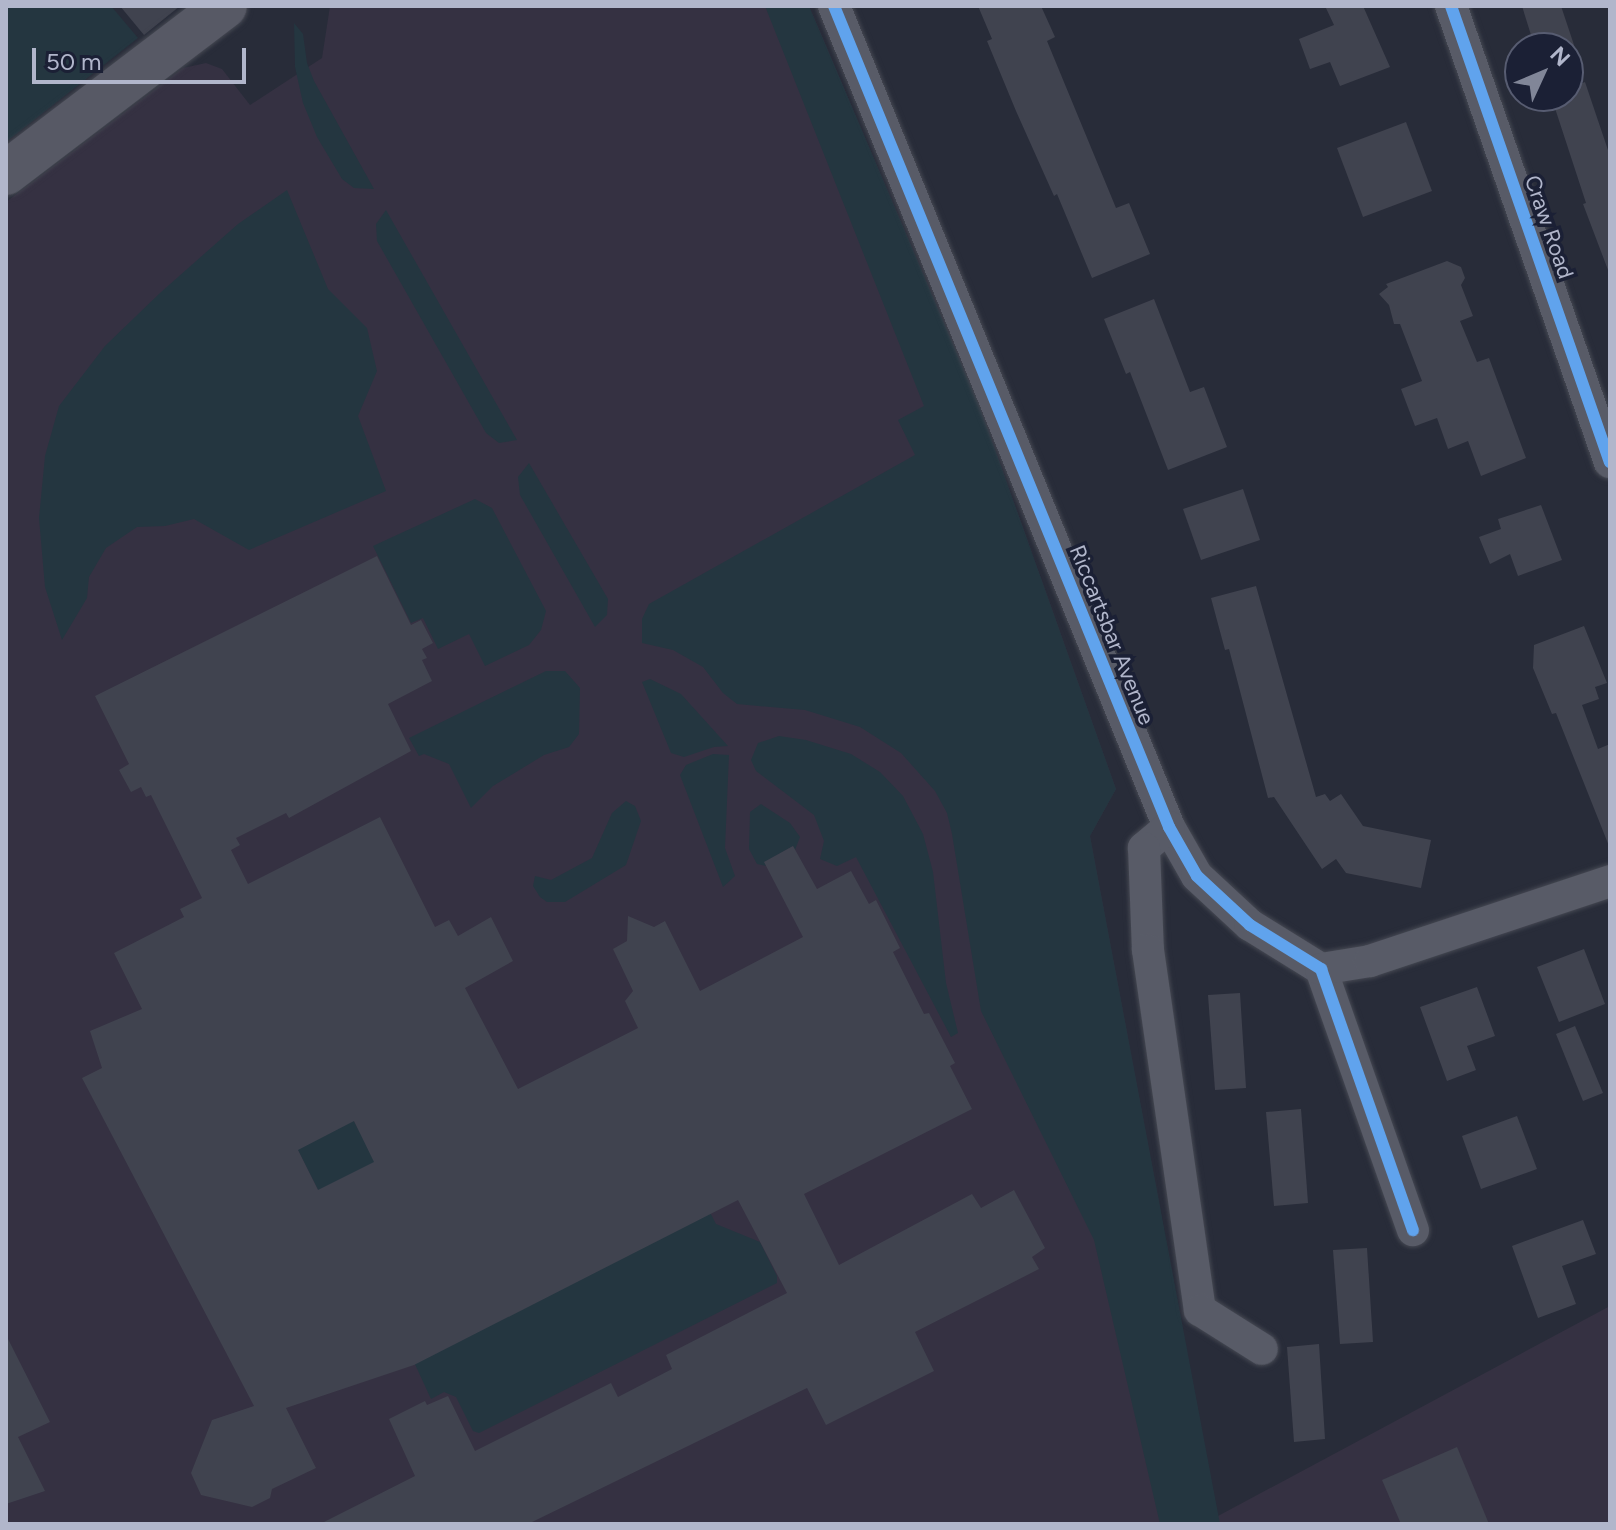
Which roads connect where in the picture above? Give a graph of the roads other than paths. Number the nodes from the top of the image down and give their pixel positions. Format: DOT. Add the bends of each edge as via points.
graph roads {
  1 [pos="225,6"];
  2 [pos="834,6"];
  3 [pos="1451,6"];
  4 [pos="6,173"];
  5 [pos="1610,462"];
  6 [pos="1169,827"];
  7 [pos="1610,881"];
  8 [pos="1321,969"];
  9 [pos="1413,1230"];
  10 [pos="1262,1349"];
  1 -- 4 [label="main road"];
  2 -- 6 [label="street, Riccartsbar Avenue"];
  3 -- 5 [label="street, Craw Road"];
  6 -- 8 [label="street, Riccartsbar Avenue" via="1197,876 1250,925"];
  6 -- 10 [label="street" via="1144,848 1148,950 1200,1310"];
  7 -- 8 [label="street" via="1370,961"];
  8 -- 9 [label="street"];
}
